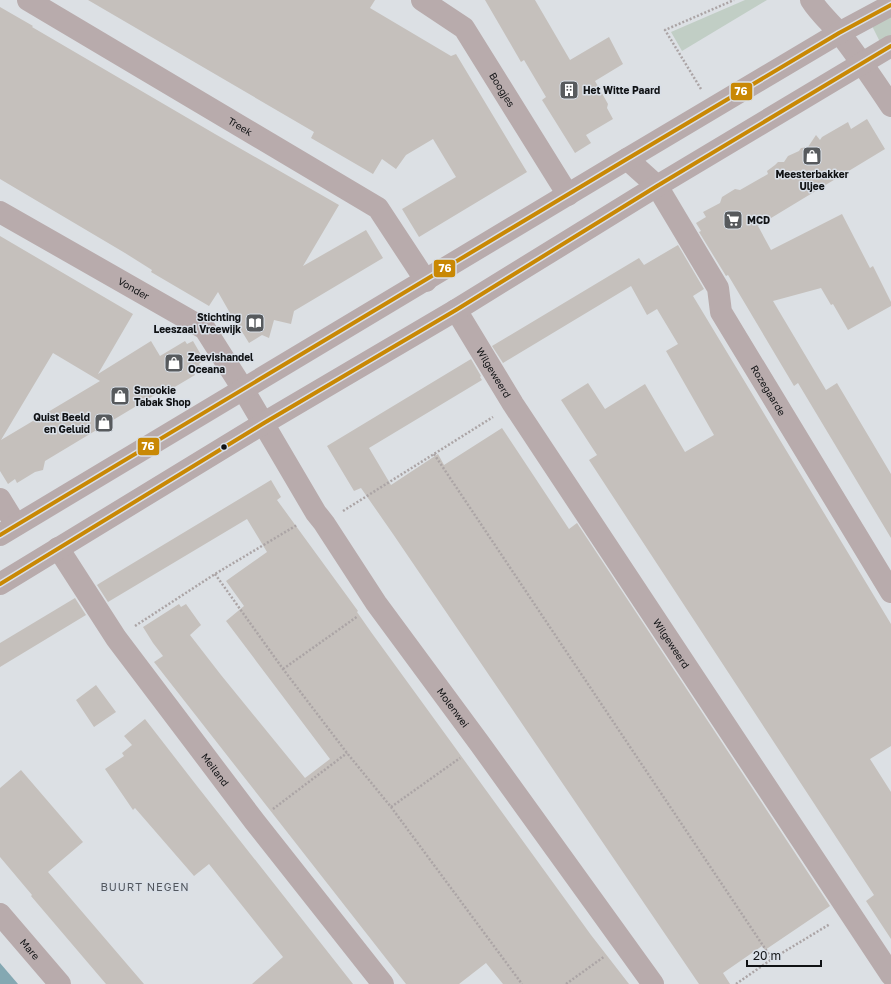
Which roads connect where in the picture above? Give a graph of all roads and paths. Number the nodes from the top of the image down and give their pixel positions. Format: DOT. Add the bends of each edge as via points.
graph roads {
  1 [pos="28,0"];
  2 [pos="422,0"];
  3 [pos="734,0"];
  4 [pos="811,0"];
  5 [pos="891,5"];
  6 [pos="839,33"];
  7 [pos="891,46"];
  8 [pos="863,63"];
  9 [pos="891,106"];
  10 [pos="712,109"];
  11 [pos="627,159"];
  12 [pos="656,186"];
  13 [pos="568,195"];
  14 [pos="0,212"];
  15 [pos="426,281"];
  16 [pos="456,310"];
  17 [pos="243,389"];
  18 [pos="513,404"];
  19 [pos="264,423"];
  20 [pos="434,454"];
  21 [pos="0,499"];
  22 [pos="320,518"];
  23 [pos="8,530"];
  24 [pos="58,548"];
  25 [pos="216,574"];
  26 [pos="0,584"];
  27 [pos="891,592"];
  28 [pos="376,603"];
  29 [pos="116,638"];
  30 [pos="283,669"];
  31 [pos="480,744"];
  32 [pos="347,753"];
  33 [pos="390,807"];
  34 [pos="255,822"];
  35 [pos="849,912"];
  36 [pos="0,914"];
  37 [pos="623,944"];
  38 [pos="772,959"];
  39 [pos="891,975"];
  40 [pos="60,984"];
  41 [pos="383,984"];
  42 [pos="522,984"];
  43 [pos="566,984"];
  44 [pos="652,984"];
  45 [pos="736,984"];
  1 -- 15 [label="street, Treek" via="378,208"];
  2 -- 13 [label="street, Boogjes" via="464,28"];
  3 -- 10 [label="path" via="665,30"];
  4 -- 6 [label="street"];
  5 -- 6 [label="street"];
  6 -- 8 [label="street"];
  6 -- 10 [label="street"];
  7 -- 8 [label="street"];
  8 -- 9 [label="street"];
  8 -- 12 [label="street"];
  10 -- 11 [label="street"];
  11 -- 12 [label="street, Rozegaarde"];
  11 -- 13 [label="street"];
  12 -- 16 [label="street"];
  12 -- 27 [label="street, Rozegaarde" via="718,288 721,312"];
  13 -- 15 [label="street"];
  14 -- 17 [label="street, Vonder" via="205,329"];
  15 -- 17 [label="street"];
  16 -- 18 [label="street, Wilgeweerd"];
  16 -- 19 [label="street"];
  17 -- 19 [label="street, Vonder"];
  17 -- 23 [label="street"];
  18 -- 20 [label="path"];
  18 -- 35 [label="street, Wilgeweerd"];
  19 -- 22 [label="street, Molenwei"];
  19 -- 24 [label="street"];
  20 -- 22 [label="path"];
  20 -- 38 [label="path"];
  21 -- 23 [label="street"];
  22 -- 25 [label="path"];
  22 -- 28 [label="street, Molenwei"];
  24 -- 26 [label="street"];
  24 -- 29 [label="street, Meiland"];
  25 -- 29 [label="path"];
  25 -- 30 [label="path"];
  28 -- 30 [label="path"];
  28 -- 31 [label="street, Molenwei"];
  29 -- 34 [label="street, Meiland"];
  30 -- 32 [label="path"];
  31 -- 33 [label="path"];
  31 -- 37 [label="street, Molenwei"];
  32 -- 33 [label="path"];
  32 -- 34 [label="path"];
  33 -- 42 [label="path"];
  34 -- 41 [label="street, Meiland"];
  35 -- 38 [label="path"];
  35 -- 39 [label="street, Wilgeweerd"];
  36 -- 40 [label="street, Mare"];
  37 -- 43 [label="path"];
  37 -- 44 [label="street, Molenwei"];
  38 -- 45 [label="path"];
}
